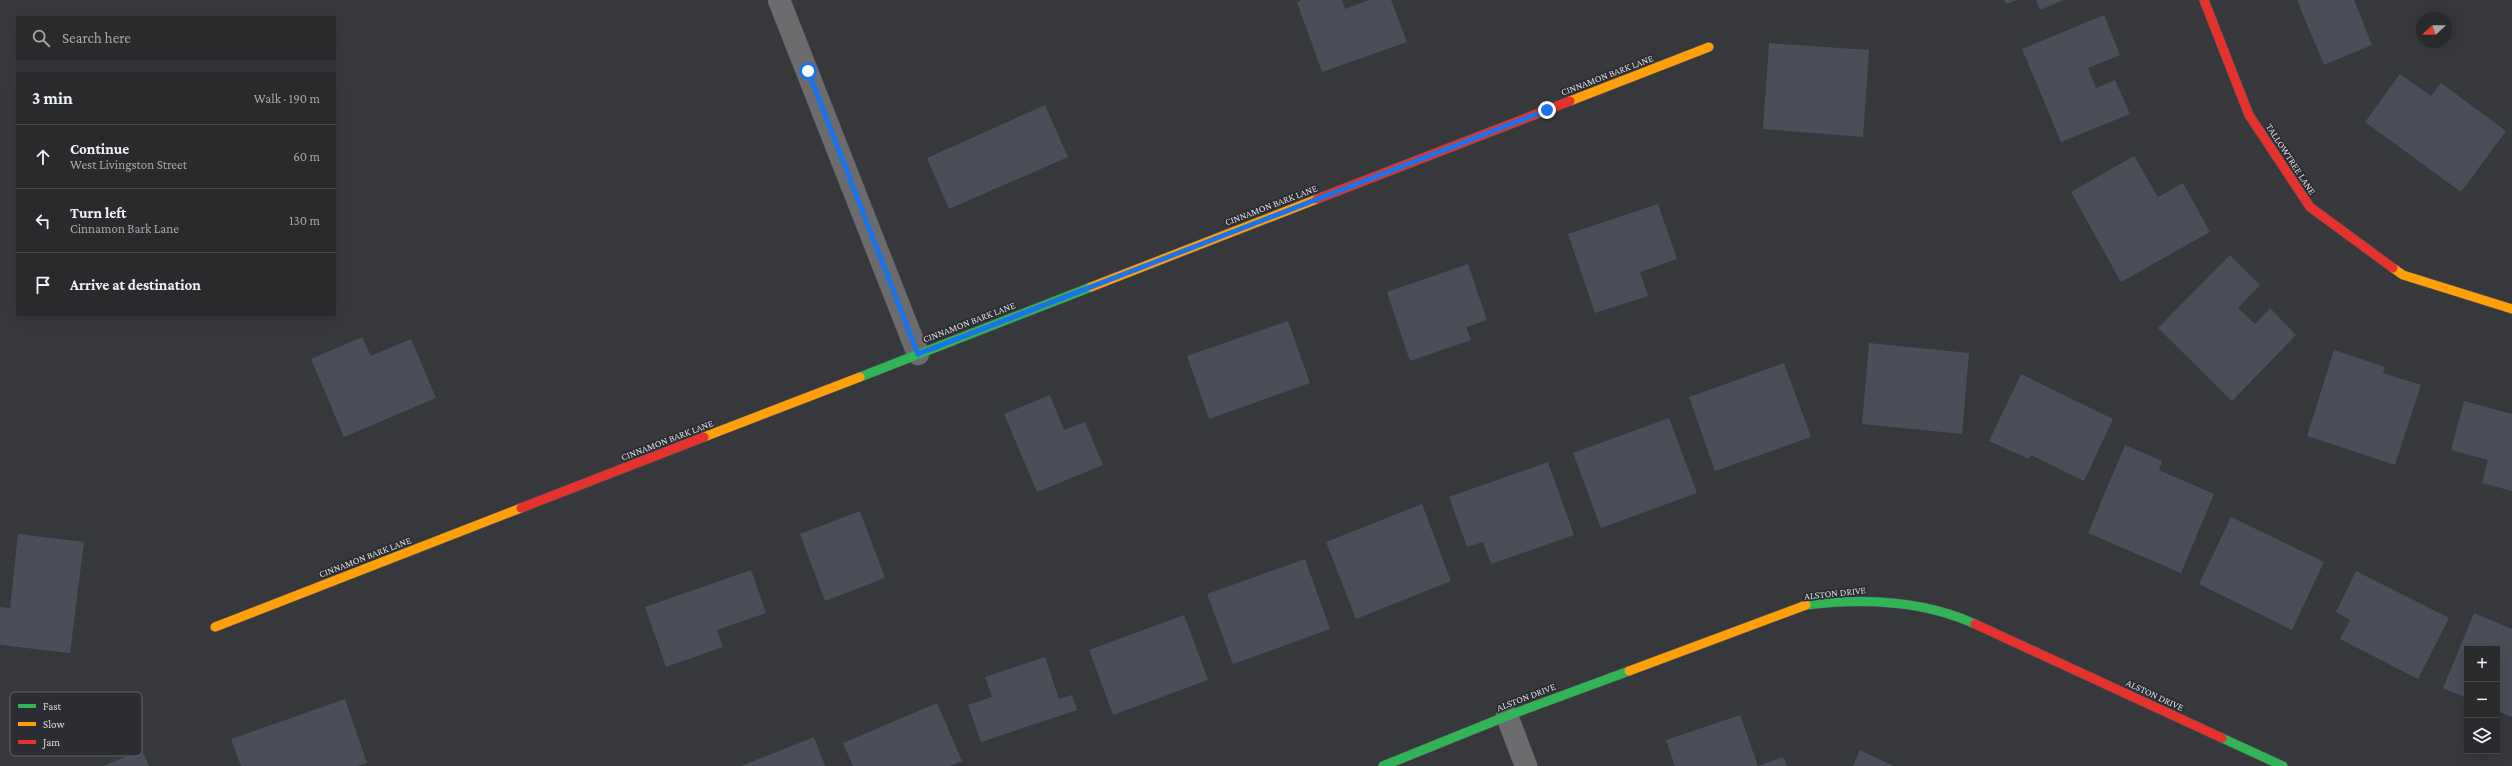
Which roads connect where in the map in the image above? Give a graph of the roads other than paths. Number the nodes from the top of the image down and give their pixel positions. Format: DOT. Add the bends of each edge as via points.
graph roads {
  1 [pos="779,0"];
  2 [pos="2204,0"];
  3 [pos="1709,47"];
  4 [pos="2512,309"];
  5 [pos="918,354"];
  6 [pos="215,627"];
  7 [pos="1507,716"];
  8 [pos="1383,766"];
  9 [pos="1526,766"];
  10 [pos="2283,766"];
  1 -- 5 [label="street"];
  2 -- 4 [label="street, TALLOWTREE LANE" via="2249,115 2310,208 2403,275"];
  3 -- 5 [label="street, CINNAMON BARK LANE"];
  5 -- 6 [label="street, CINNAMON BARK LANE"];
  7 -- 8 [label="street, ALSTON DRIVE"];
  7 -- 9 [label="street"];
  7 -- 10 [label="street, ALSTON DRIVE" via="1807,605 1874,600 1950,613"];
}
